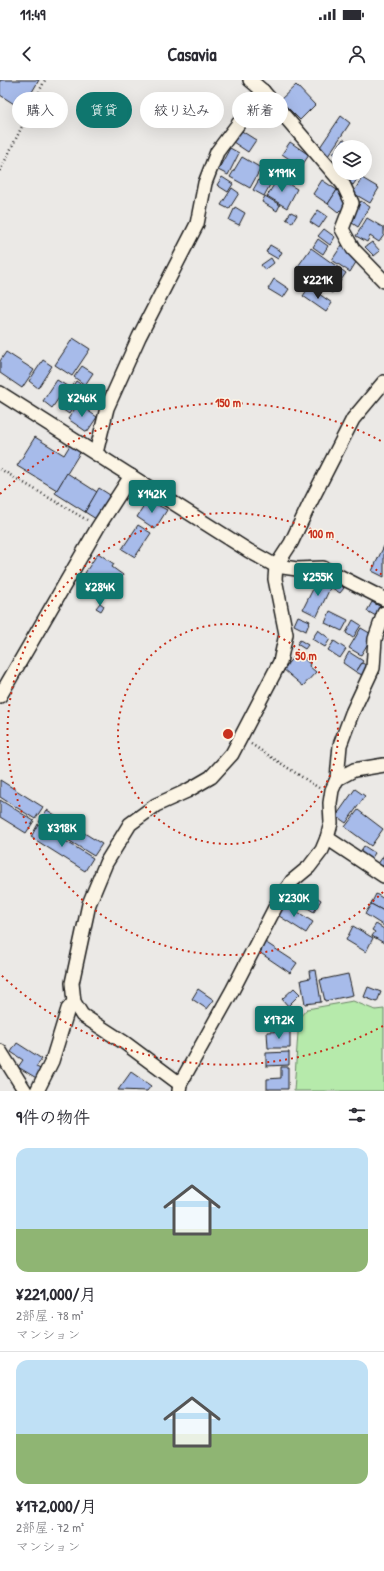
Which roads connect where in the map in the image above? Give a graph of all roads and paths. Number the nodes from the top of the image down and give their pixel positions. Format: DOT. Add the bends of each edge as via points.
graph roads {
  1 [pos="45,80"];
  2 [pos="250,80"];
  3 [pos="263,91"];
  4 [pos="0,171"];
  5 [pos="384,281"];
  6 [pos="384,382"];
  7 [pos="0,392"];
  8 [pos="96,453"];
  9 [pos="0,469"];
  10 [pos="131,476"];
  11 [pos="98,527"];
  12 [pos="276,566"];
  13 [pos="384,599"];
  14 [pos="384,613"];
  15 [pos="0,696"];
  16 [pos="241,738"];
  17 [pos="384,765"];
  18 [pos="337,779"];
  19 [pos="331,796"];
  20 [pos="327,838"];
  21 [pos="384,876"];
  22 [pos="74,1002"];
  23 [pos="0,1051"];
  24 [pos="179,1088"];
  25 [pos="25,1091"];
  26 [pos="37,1091"];
  1 -- 4 [label="path"];
  2 -- 3 [label="street"];
  3 -- 5 [label="street" via="342,184 352,204 342,229 353,249"];
  3 -- 8 [label="street" via="217,152 205,183 197,224 139,338 107,408"];
  6 -- 12 [label="street" via="353,420 291,543"];
  7 -- 8 [label="street"];
  8 -- 10 [label="street"];
  9 -- 11 [label="path"];
  10 -- 11 [label="street"];
  10 -- 12 [label="street"];
  11 -- 15 [label="street"];
  12 -- 13 [label="street" via="297,569 323,568"];
  12 -- 16 [label="street" via="275,579 286,634 280,662"];
  14 -- 18 [label="street" via="375,638 373,668 340,746"];
  16 -- 19 [label="path"];
  16 -- 22 [label="street" via="232,754 211,777 156,805 130,824 106,863 89,904 72,983"];
  17 -- 18 [label="street" via="354,770"];
  18 -- 19 [label="street"];
  19 -- 20 [label="street" via="331,823"];
  20 -- 21 [label="street"];
  20 -- 24 [label="street" via="322,850 309,867 292,881 279,900"];
  22 -- 24 [label="street" via="82,1015 125,1043"];
  22 -- 26 [label="street" via="68,1009 52,1061"];
  23 -- 25 [label="street"];
}
